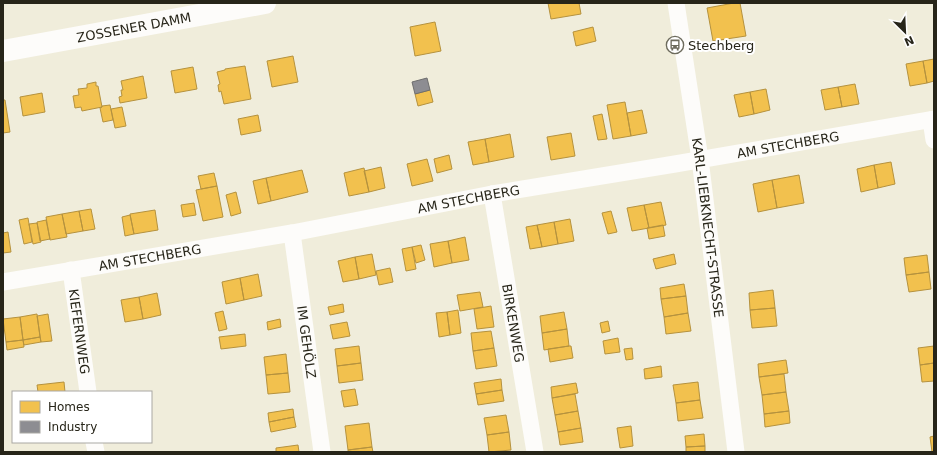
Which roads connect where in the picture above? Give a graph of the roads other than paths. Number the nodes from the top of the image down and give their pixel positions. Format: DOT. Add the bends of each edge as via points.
graph roads {
  1 [pos="265,3"];
  2 [pos="676,3"];
  3 [pos="3,51"];
  4 [pos="933,120"];
  5 [pos="934,140"];
  6 [pos="700,159"];
  7 [pos="492,194"];
  8 [pos="292,233"];
  9 [pos="71,270"];
  10 [pos="3,282"];
  11 [pos="88,391"];
  12 [pos="322,452"];
  13 [pos="535,452"];
  14 [pos="736,452"];
  1 -- 3 [label="main road, ZOSSENER DAMM"];
  2 -- 6 [label="street, KARL-LIEBKNECHT-STRASSE"];
  4 -- 5 [label="street"];
  4 -- 6 [label="street, AM STECHBERG"];
  6 -- 7 [label="street, AM STECHBERG"];
  6 -- 14 [label="street, KARL-LIEBKNECHT-STRASSE"];
  7 -- 8 [label="street, AM STECHBERG"];
  7 -- 13 [label="street, BIRKENWEG"];
  8 -- 9 [label="street, AM STECHBERG"];
  8 -- 12 [label="street, IM GEHÖLZ"];
  9 -- 10 [label="street, AM STECHBERG"];
  9 -- 11 [label="street, KIEFERNWEG"];
}
